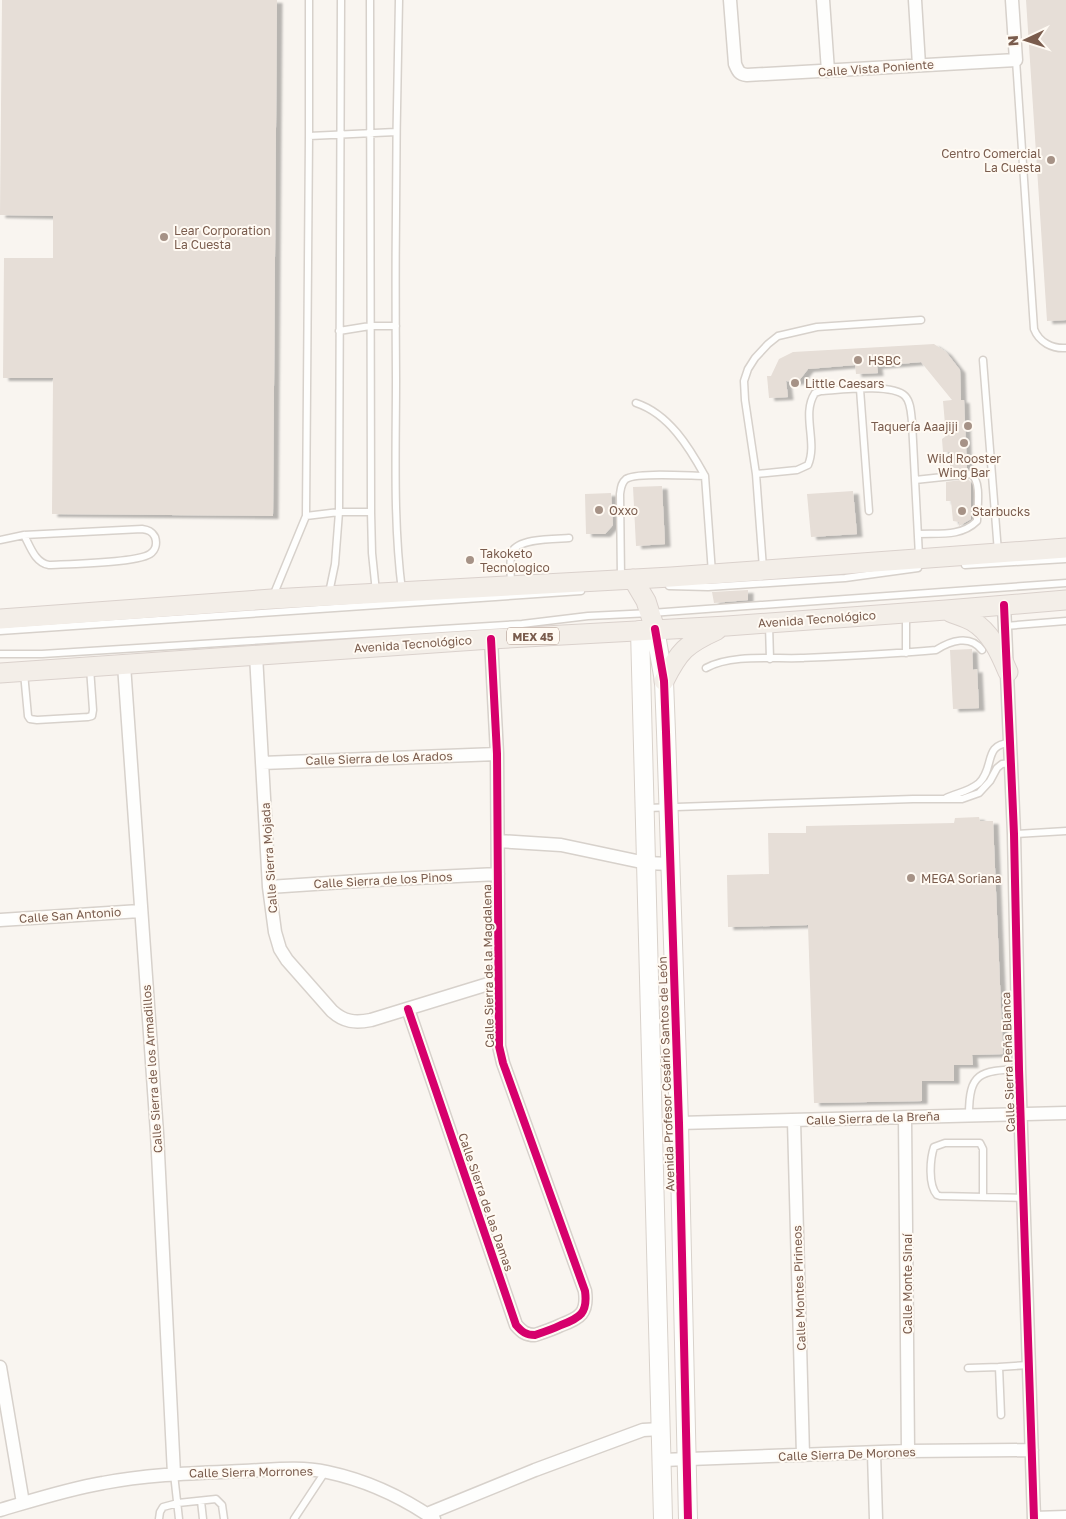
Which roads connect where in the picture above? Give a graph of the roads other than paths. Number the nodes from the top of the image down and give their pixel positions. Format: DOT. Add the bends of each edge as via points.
graph roads {
  1 [pos="309,0"];
  2 [pos="341,0"];
  3 [pos="370,0"];
  4 [pos="399,0"];
  5 [pos="730,0"];
  6 [pos="823,0"];
  7 [pos="915,0"];
  8 [pos="1012,0"];
  9 [pos="1016,60"];
  10 [pos="920,65"];
  11 [pos="828,71"];
  12 [pos="396,132"];
  13 [pos="371,133"];
  14 [pos="340,134"];
  15 [pos="310,136"];
  16 [pos="921,320"];
  17 [pos="370,326"];
  18 [pos="396,326"];
  19 [pos="339,331"];
  20 [pos="1066,348"];
  21 [pos="983,360"];
  22 [pos="860,389"];
  23 [pos="636,403"];
  24 [pos="756,474"];
  25 [pos="706,476"];
  26 [pos="914,480"];
  27 [pos="870,511"];
  28 [pos="339,512"];
  29 [pos="372,512"];
  30 [pos="306,516"];
  31 [pos="918,534"];
  32 [pos="24,535"];
  33 [pos="569,538"];
  34 [pos="0,540"];
  35 [pos="1066,548"];
  36 [pos="998,553"];
  37 [pos="1066,559"];
  38 [pos="920,562"];
  39 [pos="959,565"];
  40 [pos="763,569"];
  41 [pos="712,573"];
  42 [pos="1066,583"];
  43 [pos="634,584"];
  44 [pos="511,586"];
  45 [pos="664,586"];
  46 [pos="590,591"];
  47 [pos="402,592"];
  48 [pos="376,593"];
  49 [pos="328,596"];
  50 [pos="272,599"];
  51 [pos="1066,600"];
  52 [pos="1004,604"];
  53 [pos="946,610"];
  54 [pos="906,612"];
  55 [pos="0,619"];
  56 [pos="1066,621"];
  57 [pos="768,622"];
  58 [pos="649,624"];
  59 [pos="727,626"];
  60 [pos="1005,626"];
  61 [pos="0,631"];
  62 [pos="492,639"];
  63 [pos="982,650"];
  64 [pos="906,653"];
  65 [pos="0,654"];
  66 [pos="256,655"];
  67 [pos="770,659"];
  68 [pos="124,665"];
  69 [pos="90,667"];
  70 [pos="706,668"];
  71 [pos="24,672"];
  72 [pos="1008,672"];
  73 [pos="0,673"];
  74 [pos="664,681"];
  75 [pos="1010,744"];
  76 [pos="497,754"];
  77 [pos="262,763"];
  78 [pos="1011,763"];
  79 [pos="943,800"];
  80 [pos="669,807"];
  81 [pos="646,808"];
  82 [pos="1066,831"];
  83 [pos="1014,834"];
  84 [pos="498,841"];
  85 [pos="646,863"];
  86 [pos="670,864"];
  87 [pos="498,874"];
  88 [pos="268,887"];
  89 [pos="140,911"];
  90 [pos="0,920"];
  91 [pos="498,981"];
  92 [pos="408,1009"];
  93 [pos="1019,1069"];
  94 [pos="1066,1113"];
  95 [pos="1021,1115"];
  96 [pos="969,1116"];
  97 [pos="905,1118"];
  98 [pos="794,1121"];
  99 [pos="679,1123"];
  100 [pos="983,1197"];
  101 [pos="1024,1198"];
  102 [pos="584,1308"];
  103 [pos="1029,1366"];
  104 [pos="0,1367"];
  105 [pos="999,1367"];
  106 [pos="968,1368"];
  107 [pos="1001,1415"];
  108 [pos="661,1429"];
  109 [pos="1032,1450"];
  110 [pos="908,1451"];
  111 [pos="874,1453"];
  112 [pos="803,1455"];
  113 [pos="686,1459"];
  114 [pos="662,1460"];
  115 [pos="326,1471"];
  116 [pos="174,1474"];
  117 [pos="201,1501"];
  118 [pos="23,1503"];
  119 [pos="178,1503"];
  120 [pos="0,1510"];
  121 [pos="431,1517"];
  122 [pos="1066,1517"];
  123 [pos="159,1519"];
  124 [pos="179,1519"];
  125 [pos="203,1519"];
  126 [pos="224,1519"];
  127 [pos="294,1519"];
  128 [pos="663,1519"];
  129 [pos="688,1519"];
  130 [pos="876,1519"];
  131 [pos="1034,1519"];
  1 -- 15 [label="lane"];
  2 -- 14 [label="lane"];
  3 -- 13 [label="lane"];
  4 -- 12 [label="lane"];
  5 -- 11 [label="street, Calle Vista Poniente" via="735,64 741,74"];
  6 -- 11 [label="street"];
  7 -- 10 [label="street"];
  8 -- 9 [label="street"];
  9 -- 10 [label="street, Calle Vista Poniente"];
  9 -- 20 [label="lane" via="1034,329 1037,338 1056,349"];
  10 -- 11 [label="street, Calle Vista Poniente"];
  12 -- 13 [label="lane"];
  12 -- 18 [label="lane"];
  13 -- 14 [label="lane"];
  13 -- 17 [label="lane"];
  14 -- 15 [label="lane"];
  14 -- 19 [label="lane"];
  15 -- 30 [label="lane"];
  16 -- 24 [label="lane" via="817,327 778,336 768,344 752,363 744,381"];
  17 -- 18 [label="lane"];
  17 -- 19 [label="lane"];
  17 -- 29 [label="lane"];
  18 -- 47 [label="lane" via="397,551"];
  19 -- 28 [label="lane"];
  21 -- 36 [label="lane"];
  22 -- 24 [label="lane" via="815,393 809,406 812,450 808,465 797,470"];
  22 -- 26 [label="lane" via="890,390 905,396 912,422"];
  22 -- 27 [label="lane"];
  23 -- 25 [label="lane" via="647,407 676,430"];
  24 -- 40 [label="lane"];
  25 -- 41 [label="lane"];
  25 -- 43 [label="lane" via="642,476 624,480 620,494"];
  26 -- 31 [label="lane"];
  26 -- 31 [label="lane" via="971,474 977,480 978,493 977,521 970,529"];
  28 -- 29 [label="lane"];
  28 -- 30 [label="lane"];
  28 -- 49 [label="lane" via="335,564"];
  29 -- 48 [label="lane"];
  30 -- 50 [label="lane"];
  31 -- 38 [label="lane"];
  32 -- 32 [label="lane" via="142,529 150,531 156,543 151,554 135,559 44,565 36,559"];
  32 -- 34 [label="lane"];
  33 -- 44 [label="lane" via="528,542 516,547 512,552"];
  35 -- 36 [label="main road"];
  36 -- 38 [label="main road"];
  37 -- 39 [label="lane"];
  38 -- 40 [label="main road"];
  38 -- 45 [label="lane" via="844,578 708,587"];
  40 -- 41 [label="main road"];
  41 -- 43 [label="main road"];
  42 -- 58 [label="lane"];
  43 -- 44 [label="main road"];
  43 -- 58 [label="main road"];
  44 -- 47 [label="main road"];
  46 -- 61 [label="lane"];
  47 -- 48 [label="main road"];
  48 -- 49 [label="main road"];
  49 -- 50 [label="main road"];
  50 -- 55 [label="main road"];
  51 -- 52 [label="main road, Avenida Tecnológico / MEX 45"];
  52 -- 53 [label="main road, Avenida Tecnológico / MEX 45"];
  52 -- 60 [label="street, Calle Sierra Peña Blanca"];
  53 -- 54 [label="main road, Avenida Tecnológico / MEX 45"];
  53 -- 72 [label="main road" via="972,621 984,631 999,651"];
  54 -- 57 [label="main road, Avenida Tecnológico / MEX 45"];
  54 -- 64 [label="lane"];
  56 -- 60 [label="lane"];
  57 -- 59 [label="main road, Avenida Tecnológico / MEX 45"];
  57 -- 67 [label="lane"];
  58 -- 59 [label="main road, Avenida Tecnológico / MEX 45"];
  58 -- 62 [label="main road, Avenida Tecnológico / MEX 45"];
  58 -- 65 [label="lane" via="588,616 483,627"];
  58 -- 74 [label="street, Avenida Profesor Cesário Santos de León"];
  58 -- 81 [label="street, Avenida Profesor Cesário Santos de León"];
  59 -- 74 [label="main road" via="687,646 674,661"];
  60 -- 72 [label="street, Calle Sierra Peña Blanca"];
  62 -- 66 [label="main road, Avenida Tecnológico / MEX 45"];
  62 -- 76 [label="street, Calle Sierra de la Magdalena"];
  63 -- 64 [label="lane" via="978,644 967,641 948,642 936,650"];
  64 -- 67 [label="lane"];
  66 -- 68 [label="main road, Avenida Tecnológico / MEX 45"];
  66 -- 77 [label="street, Calle Sierra Mojada"];
  67 -- 70 [label="lane" via="738,660"];
  68 -- 69 [label="main road, Avenida Tecnológico / MEX 45"];
  68 -- 89 [label="street, Calle Sierra de los Armadillos"];
  69 -- 71 [label="main road, Avenida Tecnológico / MEX 45"];
  69 -- 71 [label="lane" via="93,714 80,717 30,718"];
  71 -- 73 [label="main road, Avenida Tecnológico / MEX 45"];
  72 -- 75 [label="street, Calle Sierra Peña Blanca"];
  74 -- 80 [label="street, Avenida Profesor Cesário Santos de León"];
  75 -- 78 [label="street, Calle Sierra Peña Blanca"];
  75 -- 79 [label="lane" via="1000,744 995,748 988,769 978,784"];
  76 -- 77 [label="street, Calle Sierra de los Arados"];
  76 -- 84 [label="street, Calle Sierra de la Magdalena"];
  77 -- 88 [label="street, Calle Sierra Mojada"];
  78 -- 79 [label="lane" via="997,768 979,793 962,799"];
  78 -- 83 [label="street, Calle Sierra Peña Blanca"];
  79 -- 80 [label="lane"];
  80 -- 81 [label="lane"];
  80 -- 86 [label="street, Avenida Profesor Cesário Santos de León"];
  81 -- 85 [label="street, Avenida Profesor Cesário Santos de León"];
  82 -- 83 [label="lane"];
  83 -- 93 [label="street, Calle Sierra Peña Blanca"];
  84 -- 85 [label="street" via="561,845"];
  84 -- 87 [label="street, Calle Sierra de la Magdalena"];
  85 -- 86 [label="street"];
  85 -- 108 [label="street, Avenida Profesor Cesário Santos de León"];
  86 -- 99 [label="street, Avenida Profesor Cesário Santos de León"];
  87 -- 88 [label="street, Calle Sierra de los Pinos"];
  87 -- 91 [label="street, Calle Sierra de la Magdalena"];
  88 -- 92 [label="street, Calle Sierra Mojada" via="280,949 339,1018 360,1022"];
  89 -- 90 [label="street, Calle San Antonio"];
  89 -- 116 [label="street, Calle Sierra de los Armadillos" via="157,1133"];
  91 -- 92 [label="street"];
  91 -- 102 [label="street, Calle Sierra de la Magdalena" via="499,1046 503,1062 585,1291"];
  92 -- 102 [label="street, Calle Sierra de las Damas" via="516,1324 521,1331 535,1335 578,1319"];
  93 -- 95 [label="street, Calle Sierra Peña Blanca"];
  93 -- 96 [label="lane" via="993,1070 978,1077 970,1090"];
  94 -- 95 [label="street, Calle Sierra de la Breña"];
  95 -- 96 [label="street, Calle Sierra de la Breña"];
  95 -- 101 [label="street, Calle Sierra Peña Blanca"];
  96 -- 97 [label="street, Calle Sierra de la Breña"];
  97 -- 98 [label="street, Calle Sierra de la Breña"];
  97 -- 110 [label="street, Calle Monte Sinaí"];
  98 -- 99 [label="street, Calle Sierra de la Breña"];
  98 -- 112 [label="street, Calle Montes Pirineos"];
  99 -- 113 [label="street, Avenida Profesor Cesário Santos de León"];
  100 -- 100 [label="lane" via="936,1195 932,1185 931,1154 934,1147 945,1143 980,1143 983,1149"];
  100 -- 101 [label="lane"];
  101 -- 103 [label="street, Calle Sierra Peña Blanca"];
  103 -- 105 [label="lane"];
  103 -- 109 [label="street, Calle Sierra Peña Blanca"];
  104 -- 118 [label="street"];
  105 -- 106 [label="lane"];
  105 -- 107 [label="lane"];
  108 -- 114 [label="street, Avenida Profesor Cesário Santos de León"];
  108 -- 121 [label="street, Calle Sierra Morrones" via="643,1430 535,1470"];
  109 -- 110 [label="street, Calle Sierra De Morones"];
  109 -- 131 [label="street, Calle Sierra Peña Blanca"];
  110 -- 111 [label="street, Calle Sierra De Morones"];
  111 -- 112 [label="street, Calle Sierra De Morones"];
  111 -- 130 [label="street"];
  112 -- 113 [label="street, Calle Sierra De Morones"];
  113 -- 114 [label="street, Calle Sierra De Morones"];
  113 -- 129 [label="street, Avenida Profesor Cesário Santos de León"];
  114 -- 128 [label="street, Avenida Profesor Cesário Santos de León"];
  115 -- 116 [label="street, Calle Sierra Morrones" via="294,1469"];
  115 -- 121 [label="street, Calle Sierra Morrones" via="390,1493"];
  115 -- 127 [label="lane"];
  116 -- 118 [label="street, Calle Sierra Morrones" via="102,1483"];
  116 -- 119 [label="lane"];
  117 -- 119 [label="lane"];
  117 -- 125 [label="lane"];
  117 -- 126 [label="lane" via="219,1500"];
  118 -- 120 [label="street, Calle Sierra Morrones"];
  119 -- 123 [label="lane" via="160,1509"];
  119 -- 124 [label="lane"];
  122 -- 131 [label="street"];
}
